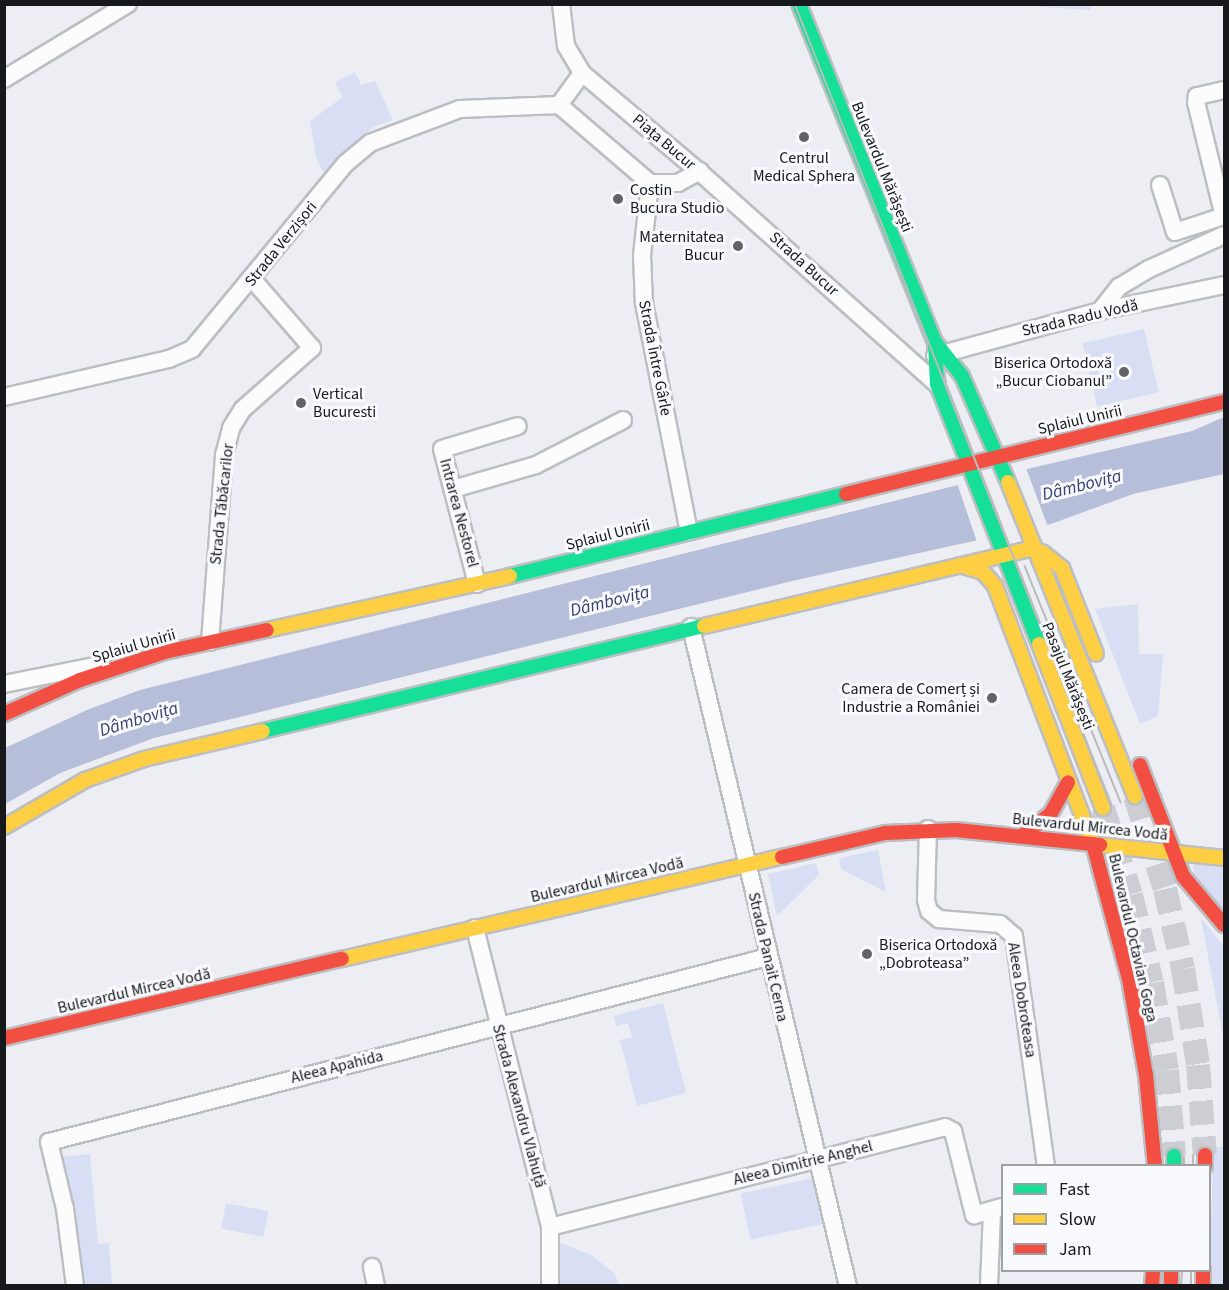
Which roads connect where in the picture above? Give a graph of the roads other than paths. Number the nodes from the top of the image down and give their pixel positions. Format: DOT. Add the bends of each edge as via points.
graph roads {
  1 [pos="128,4"];
  2 [pos="561,4"];
  3 [pos="800,4"];
  4 [pos="582,73"];
  5 [pos="4,79"];
  6 [pos="1224,90"];
  7 [pos="559,105"];
  8 [pos="700,171"];
  9 [pos="650,183"];
  10 [pos="1160,185"];
  11 [pos="1224,217"];
  12 [pos="1224,235"];
  13 [pos="253,280"];
  14 [pos="1224,285"];
  15 [pos="1100,311"];
  16 [pos="938,350"];
  17 [pos="908,357"];
  18 [pos="937,384"];
  19 [pos="4,397"];
  20 [pos="1224,402"];
  21 [pos="623,420"];
  22 [pos="518,426"];
  23 [pos="997,456"];
  24 [pos="967,464"];
  25 [pos="453,489"];
  26 [pos="689,532"];
  27 [pos="1029,532"];
  28 [pos="996,539"];
  29 [pos="1035,548"];
  30 [pos="1002,556"];
  31 [pos="960,565"];
  32 [pos="477,584"];
  33 [pos="996,586"];
  34 [pos="691,627"];
  35 [pos="210,642"];
  36 [pos="165,652"];
  37 [pos="1101,666"];
  38 [pos="4,684"];
  39 [pos="4,714"];
  40 [pos="1135,754"];
  41 [pos="1068,782"];
  42 [pos="1135,796"];
  43 [pos="1103,808"];
  44 [pos="4,827"];
  45 [pos="928,829"];
  46 [pos="1022,836"];
  47 [pos="1093,844"];
  48 [pos="1174,852"];
  49 [pos="1224,858"];
  50 [pos="746,864"];
  51 [pos="1224,925"];
  52 [pos="475,928"];
  53 [pos="768,957"];
  54 [pos="498,1026"];
  55 [pos="4,1038"];
  56 [pos="816,1159"];
  57 [pos="1046,1164"];
  58 [pos="1155,1164"];
  59 [pos="997,1209"];
  60 [pos="550,1227"];
  61 [pos="372,1267"];
  62 [pos="75,1286"];
  63 [pos="376,1286"];
  64 [pos="550,1286"];
  65 [pos="848,1286"];
  66 [pos="989,1286"];
  1 -- 5 [label="street"];
  2 -- 4 [label="street" via="566,46"];
  3 -- 16 [label="main road, Bulevardul Mărășești"];
  4 -- 7 [label="street"];
  4 -- 8 [label="street, Piața Bucur"];
  6 -- 11 [label="street" via="1197,96 1196,102"];
  7 -- 9 [label="street"];
  7 -- 13 [label="street, Strada Verzișori" via="460,109 370,143 345,164"];
  8 -- 9 [label="street, Piața Bucur" via="678,183"];
  8 -- 17 [label="street, Strada Bucur"];
  9 -- 26 [label="street, Strada Între Gârle" via="642,256 644,303"];
  10 -- 11 [label="street" via="1175,232"];
  12 -- 15 [label="street" via="1119,287"];
  13 -- 19 [label="street, Strada Verzișori" via="202,340 181,355"];
  13 -- 35 [label="street, Strada Tăbăcarilor" via="312,348 243,409 231,428 224,454"];
  14 -- 15 [label="street, Strada Radu Vodă"];
  15 -- 16 [label="street, Strada Radu Vodă"];
  16 -- 17 [label="street"];
  16 -- 18 [label="main road, Bulevardul Mărășești"];
  16 -- 23 [label="main road, Bulevardul Mărășești" via="962,376"];
  17 -- 18 [label="street, Strada Bucur"];
  18 -- 24 [label="main road, Bulevardul Mărășești"];
  20 -- 23 [label="main road, Splaiul Unirii"];
  21 -- 25 [label="street" via="536,465"];
  22 -- 25 [label="street, Intrarea Nestorel" via="442,449"];
  23 -- 24 [label="main road, Splaiul Unirii"];
  23 -- 27 [label="main road, Bulevardul Mărășești"];
  24 -- 26 [label="main road, Splaiul Unirii"];
  24 -- 28 [label="main road, Bulevardul Mărășești"];
  25 -- 32 [label="street, Intrarea Nestorel"];
  26 -- 32 [label="main road, Splaiul Unirii"];
  27 -- 29 [label="main road, Pasajul Mărășești"];
  28 -- 30 [label="main road, Pasajul Mărășești"];
  29 -- 30 [label="main road"];
  29 -- 37 [label="main road" via="1062,568"];
  29 -- 42 [label="main road, Pasajul Mărășești"];
  30 -- 31 [label="main road"];
  30 -- 33 [label="main road"];
  30 -- 43 [label="main road, Pasajul Mărășești"];
  31 -- 33 [label="main road" via="982,572"];
  31 -- 34 [label="main road"];
  32 -- 35 [label="main road, Splaiul Unirii"];
  33 -- 41 [label="main road, Bulevardul Octavian Goga"];
  34 -- 44 [label="main road" via="144,759 85,780"];
  34 -- 50 [label="street, Strada Panait Cerna"];
  35 -- 36 [label="main road, Splaiul Unirii"];
  36 -- 38 [label="street"];
  36 -- 39 [label="main road, Splaiul Unirii" via="80,680"];
  40 -- 48 [label="main road"];
  41 -- 46 [label="main road" via="1051,813"];
  41 -- 47 [label="main road, Bulevardul Octavian Goga"];
  45 -- 46 [label="main road, Bulevardul Mircea Vodă"];
  45 -- 50 [label="main road, Bulevardul Mircea Vodă" via="868,836"];
  45 -- 57 [label="street, Aleea Dobroteasa" via="926,900 932,915 939,919 1000,924 1014,936"];
  46 -- 47 [label="main road, Bulevardul Mircea Vodă"];
  47 -- 48 [label="main road, Bulevardul Mircea Vodă"];
  47 -- 58 [label="main road, Bulevardul Octavian Goga" via="1128,979 1146,1075"];
  48 -- 49 [label="main road, Bulevardul Mircea Vodă"];
  48 -- 51 [label="main road" via="1183,876"];
  50 -- 52 [label="main road, Bulevardul Mircea Vodă"];
  50 -- 53 [label="street, Strada Panait Cerna"];
  52 -- 54 [label="street, Strada Alexandru Vlahuță"];
  52 -- 55 [label="main road, Bulevardul Mircea Vodă"];
  53 -- 54 [label="street, Aleea Apahida"];
  53 -- 56 [label="street, Strada Panait Cerna"];
  54 -- 60 [label="street, Strada Alexandru Vlahuță"];
  54 -- 62 [label="street, Aleea Apahida" via="48,1143 65,1209"];
  56 -- 59 [label="street, Aleea Dimitrie Anghel" via="950,1128 974,1215"];
  56 -- 60 [label="street, Aleea Dimitrie Anghel"];
  56 -- 65 [label="street, Strada Panait Cerna"];
  59 -- 66 [label="street"];
  60 -- 64 [label="street, Strada Alexandru Vlahuță"];
  61 -- 63 [label="street"];
}
